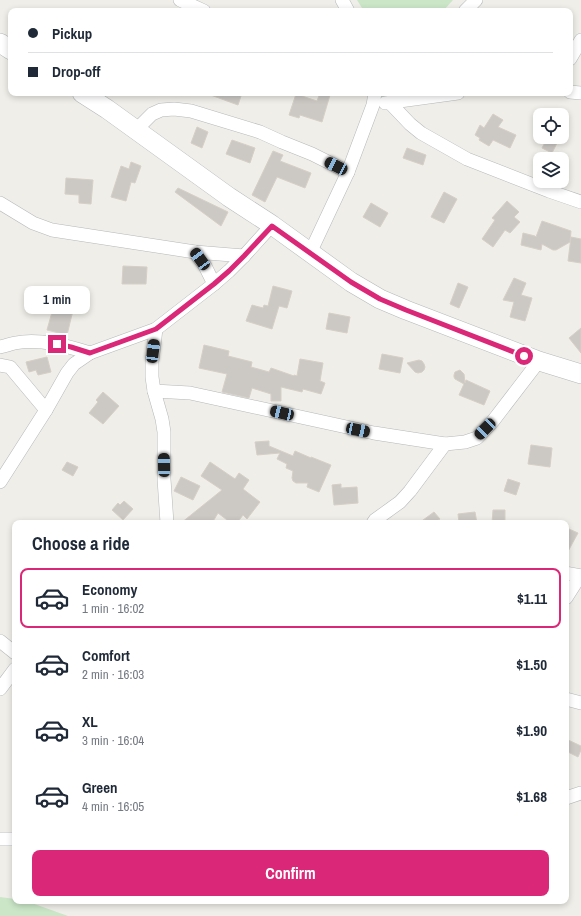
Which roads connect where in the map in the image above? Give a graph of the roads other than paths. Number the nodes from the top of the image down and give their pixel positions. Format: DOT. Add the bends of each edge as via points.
graph roads {
  1 [pos="180,0"];
  2 [pos="476,0"];
  3 [pos="197,8"];
  4 [pos="468,8"];
  5 [pos="581,40"];
  6 [pos="573,54"];
  7 [pos="87,96"];
  8 [pos="438,96"];
  9 [pos="374,99"];
  10 [pos="390,103"];
  11 [pos="136,130"];
  12 [pos="348,172"];
  13 [pos="581,202"];
  14 [pos="0,203"];
  15 [pos="272,226"];
  16 [pos="195,252"];
  17 [pos="310,253"];
  18 [pos="244,256"];
  19 [pos="214,284"];
  20 [pos="156,329"];
  21 [pos="0,347"];
  22 [pos="90,353"];
  23 [pos="539,362"];
  24 [pos="5,366"];
  25 [pos="581,374"];
  26 [pos="154,391"];
  27 [pos="46,410"];
  28 [pos="444,444"];
  29 [pos="0,482"];
  30 [pos="167,520"];
  31 [pos="375,520"];
  32 [pos="569,574"];
  33 [pos="580,576"];
  34 [pos="569,593"];
  35 [pos="0,641"];
  36 [pos="12,651"];
  37 [pos="12,672"];
  38 [pos="0,689"];
  39 [pos="569,701"];
  40 [pos="581,703"];
  41 [pos="581,793"];
  42 [pos="569,797"];
  43 [pos="0,839"];
  44 [pos="12,839"];
  1 -- 3 [label="street"];
  2 -- 4 [label="street"];
  5 -- 6 [label="street"];
  7 -- 11 [label="street"];
  8 -- 10 [label="street"];
  9 -- 10 [label="street"];
  9 -- 12 [label="street"];
  10 -- 13 [label="street" via="421,134 468,159"];
  11 -- 12 [label="street" via="152,114 161,110 192,111 260,132"];
  11 -- 15 [label="street"];
  12 -- 17 [label="street"];
  14 -- 16 [label="street" via="52,230"];
  15 -- 17 [label="street"];
  15 -- 18 [label="street"];
  16 -- 18 [label="street"];
  16 -- 19 [label="street"];
  17 -- 23 [label="street" via="380,299"];
  18 -- 19 [label="street"];
  19 -- 20 [label="street"];
  20 -- 22 [label="street"];
  20 -- 26 [label="street" via="152,362"];
  21 -- 22 [label="street" via="31,342 57,344"];
  21 -- 24 [label="street"];
  22 -- 27 [label="street" via="66,373"];
  23 -- 25 [label="street"];
  23 -- 28 [label="street" via="477,438"];
  24 -- 27 [label="street"];
  26 -- 28 [label="street" via="190,393 374,433"];
  26 -- 30 [label="street" via="164,432"];
  27 -- 29 [label="street"];
  28 -- 31 [label="street" via="410,491 400,502"];
  32 -- 33 [label="street"];
  33 -- 34 [label="street"];
  35 -- 36 [label="street"];
  37 -- 38 [label="street"];
  39 -- 40 [label="street"];
  41 -- 42 [label="street"];
  43 -- 44 [label="street"];
}
